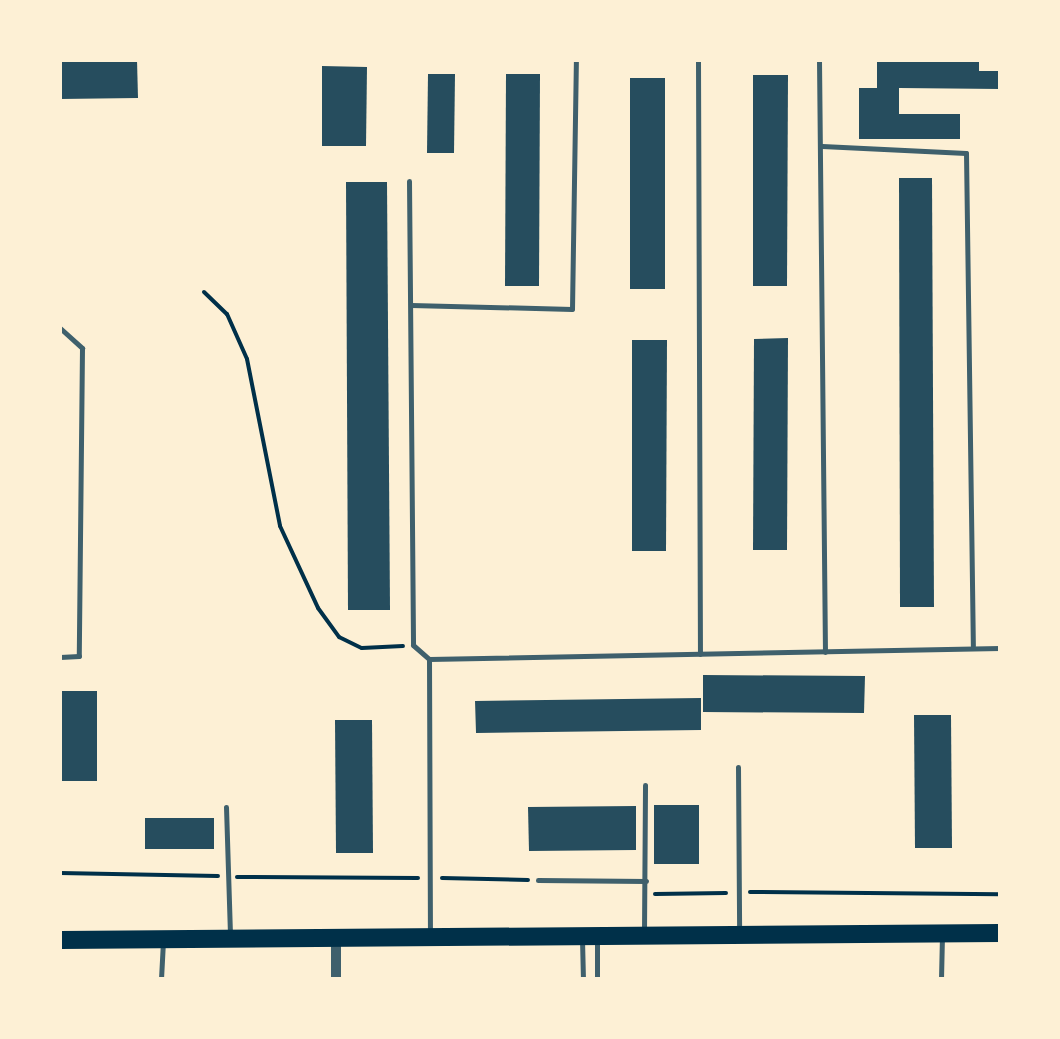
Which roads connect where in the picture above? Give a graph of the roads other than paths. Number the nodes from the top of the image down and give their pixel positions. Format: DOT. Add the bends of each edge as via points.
graph roads {
  1 [pos="576,60"];
  2 [pos="698,60"];
  3 [pos="819,60"];
  4 [pos="822,146"];
  5 [pos="409,181"];
  6 [pos="411,305"];
  7 [pos="60,328"];
  8 [pos="974,648"];
  9 [pos="1000,648"];
  10 [pos="824,652"];
  11 [pos="700,654"];
  12 [pos="60,657"];
  13 [pos="429,659"];
  14 [pos="738,767"];
  15 [pos="645,786"];
  16 [pos="226,807"];
  17 [pos="538,880"];
  18 [pos="646,881"];
  19 [pos="739,932"];
  20 [pos="942,932"];
  21 [pos="1000,933"];
  22 [pos="644,935"];
  23 [pos="590,936"];
  24 [pos="163,938"];
  25 [pos="230,938"];
  26 [pos="430,939"];
  27 [pos="60,940"];
  28 [pos="336,940"];
  29 [pos="161,979"];
  30 [pos="336,979"];
  31 [pos="583,979"];
  32 [pos="597,979"];
  33 [pos="941,979"];
  1 -- 6 [label="lane" via="572,310"];
  2 -- 11 [label="lane"];
  3 -- 4 [label="lane"];
  4 -- 8 [label="lane" via="966,152"];
  4 -- 10 [label="lane"];
  5 -- 6 [label="lane"];
  6 -- 13 [label="lane" via="413,646"];
  7 -- 12 [label="lane" via="82,348 79,656"];
  8 -- 9 [label="lane"];
  8 -- 10 [label="lane"];
  10 -- 11 [label="lane"];
  11 -- 13 [label="lane"];
  13 -- 26 [label="lane"];
  14 -- 19 [label="lane"];
  15 -- 18 [label="lane"];
  16 -- 25 [label="lane"];
  17 -- 18 [label="lane"];
  18 -- 22 [label="lane"];
  19 -- 20 [label="main road"];
  19 -- 22 [label="main road"];
  20 -- 21 [label="main road"];
  20 -- 33 [label="lane"];
  22 -- 23 [label="main road"];
  23 -- 26 [label="main road"];
  23 -- 31 [label="lane"];
  23 -- 32 [label="lane"];
  24 -- 25 [label="main road"];
  24 -- 27 [label="main road"];
  24 -- 29 [label="lane"];
  25 -- 28 [label="main road"];
  26 -- 28 [label="main road"];
  28 -- 30 [label="street"];
}
